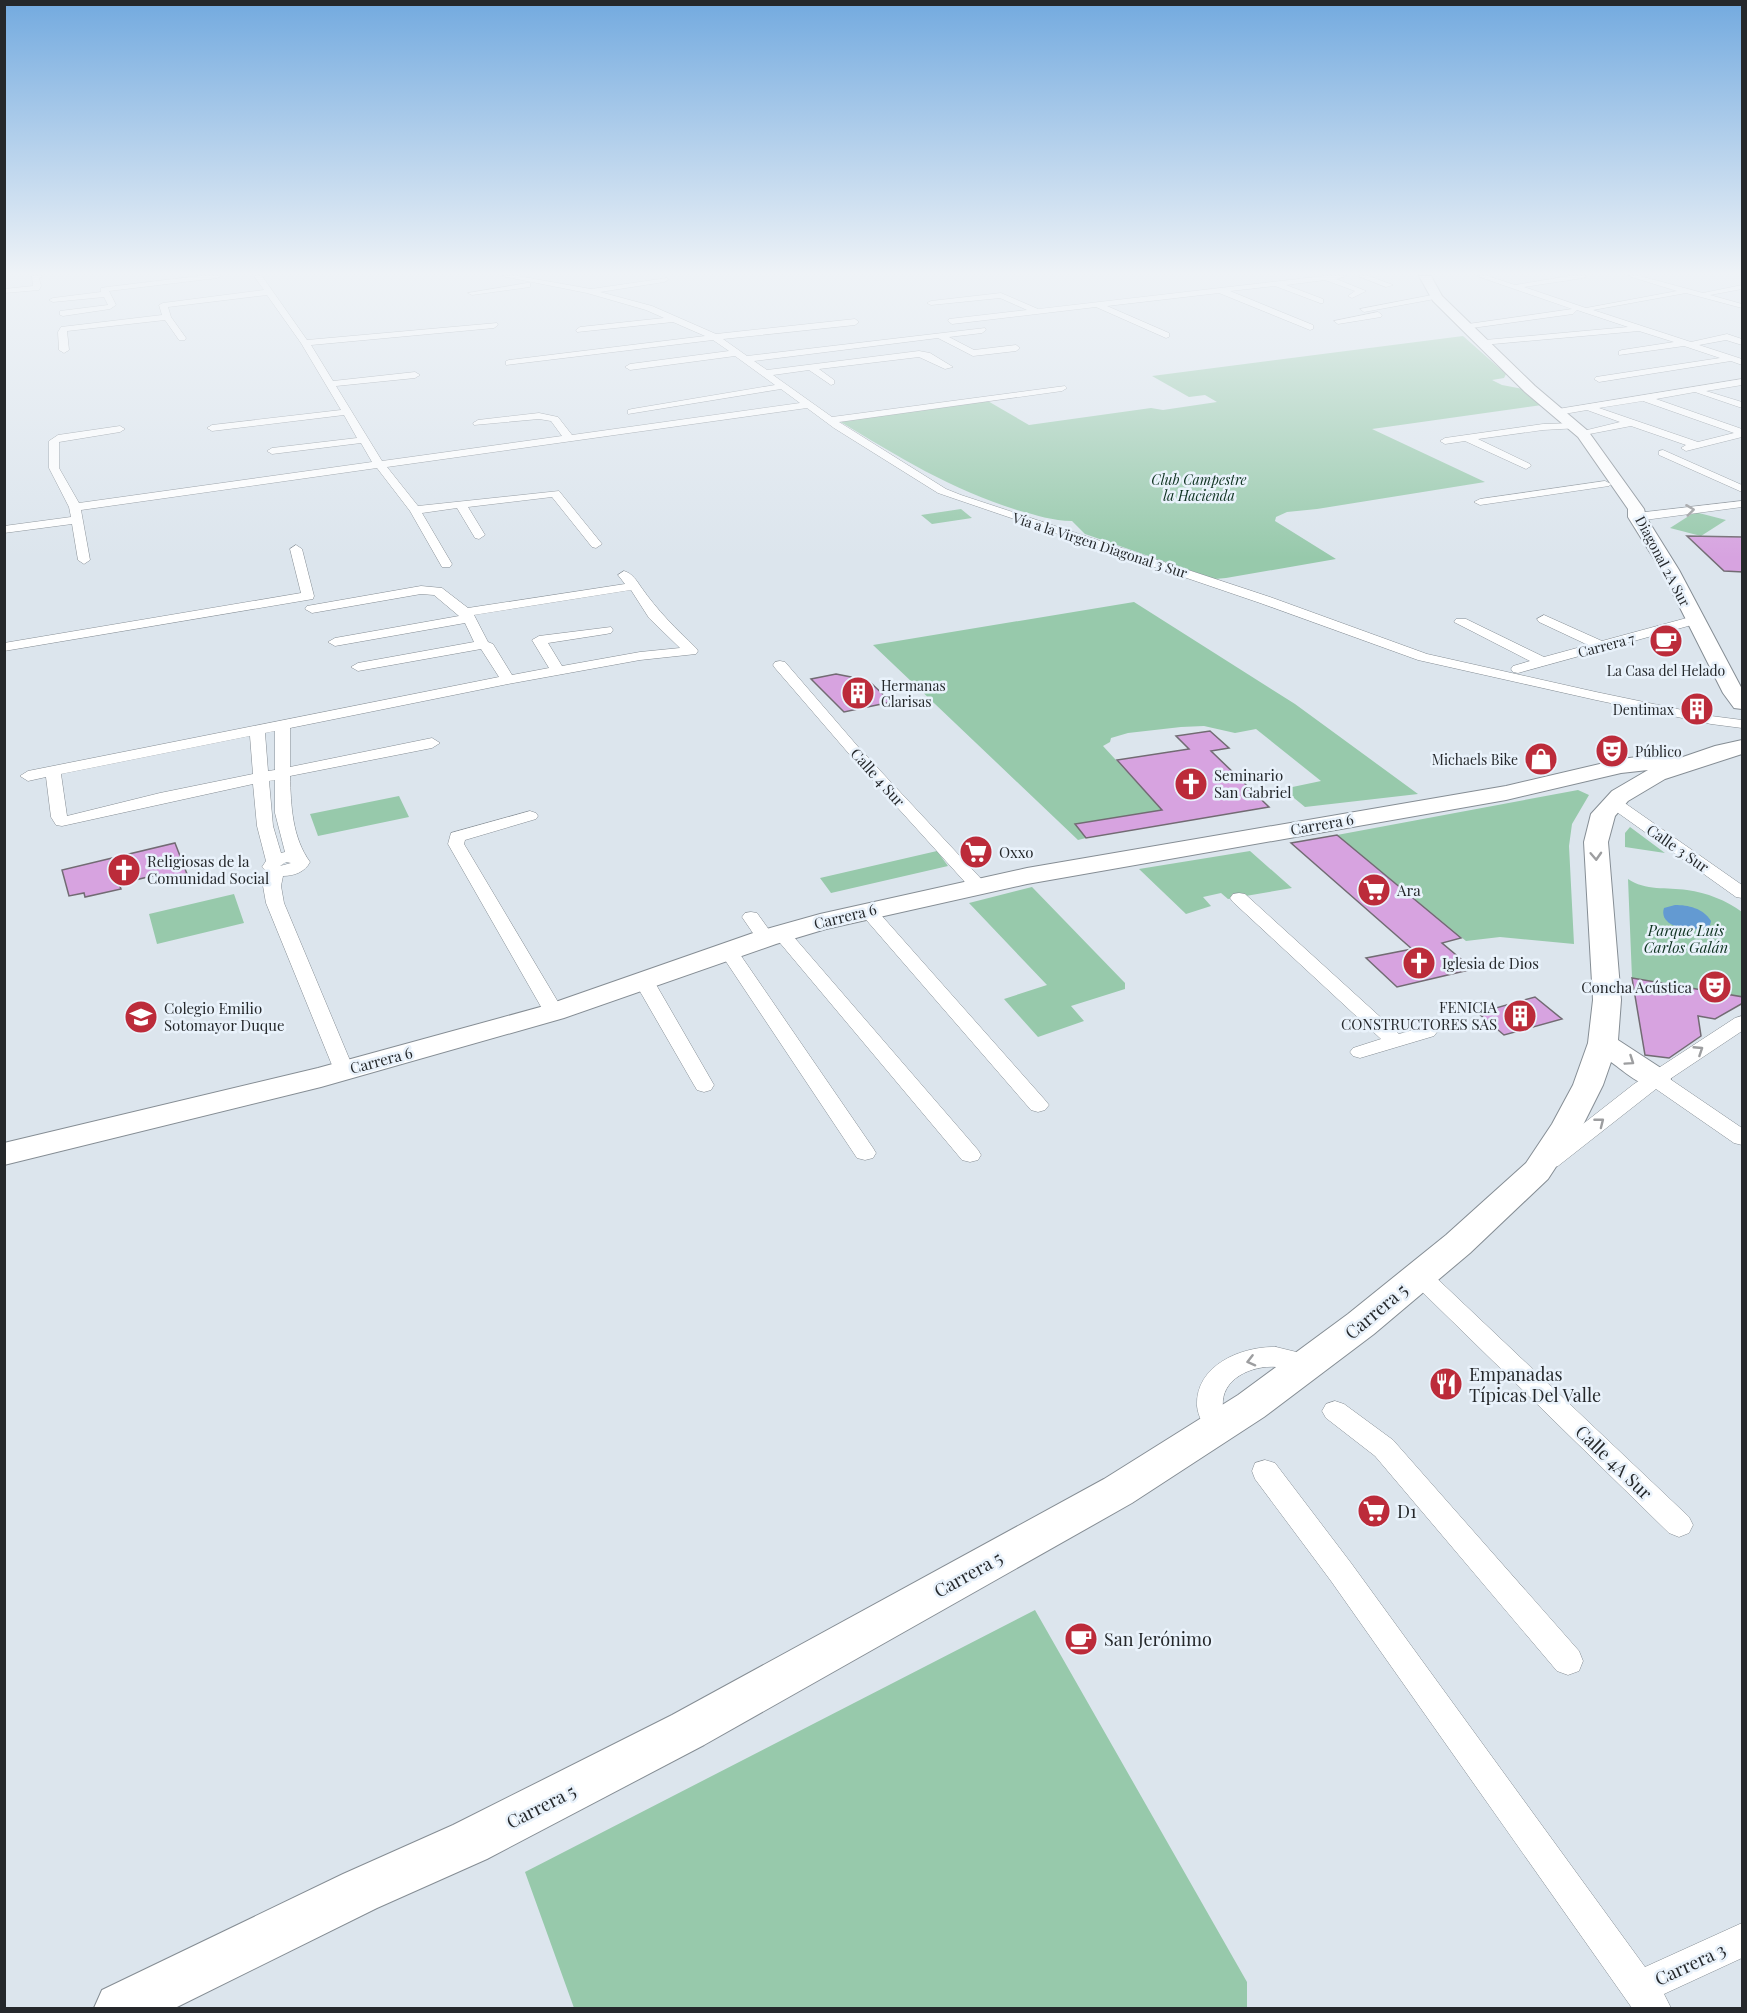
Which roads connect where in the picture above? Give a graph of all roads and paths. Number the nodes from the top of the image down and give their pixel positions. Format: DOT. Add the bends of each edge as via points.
graph roads {
  1 [pos="321,370"];
  2 [pos="634,370"];
  3 [pos="762,370"];
  4 [pos="793,370"];
  5 [pos="813,370"];
  6 [pos="1511,370"];
  7 [pos="1662,370"];
  8 [pos="766,373"];
  9 [pos="639,374"];
  10 [pos="415,375"];
  11 [pos="1599,379"];
  12 [pos="831,382"];
  13 [pos="1743,382"];
  14 [pos="329,384"];
  15 [pos="783,386"];
  16 [pos="1062,388"];
  17 [pos="1694,390"];
  18 [pos="1643,399"];
  19 [pos="809,405"];
  20 [pos="1743,405"];
  21 [pos="1588,408"];
  22 [pos="345,412"];
  23 [pos="632,412"];
  24 [pos="1558,412"];
  25 [pos="831,420"];
  26 [pos="478,423"];
  27 [pos="1631,423"];
  28 [pos="212,428"];
  29 [pos="120,429"];
  30 [pos="348,430"];
  31 [pos="1579,430"];
  32 [pos="1743,433"];
  33 [pos="569,438"];
  34 [pos="1467,438"];
  35 [pos="282,439"];
  36 [pos="1449,439"];
  37 [pos="363,440"];
  38 [pos="1697,445"];
  39 [pos="272,451"];
  40 [pos="375,459"];
  41 [pos="1526,466"];
  42 [pos="266,469"];
  43 [pos="1605,484"];
  44 [pos="1743,489"];
  45 [pos="1480,502"];
  46 [pos="460,504"];
  47 [pos="1743,504"];
  48 [pos="415,510"];
  49 [pos="77,514"];
  50 [pos="1637,516"];
  51 [pos="4,530"];
  52 [pos="479,535"];
  53 [pos="596,543"];
  54 [pos="296,549"];
  55 [pos="84,561"];
  56 [pos="446,564"];
  57 [pos="624,575"];
  58 [pos="634,586"];
  59 [pos="312,609"];
  60 [pos="467,615"];
  61 [pos="1544,620"];
  62 [pos="1694,620"];
  63 [pos="1461,622"];
  64 [pos="606,630"];
  65 [pos="335,642"];
  66 [pos="482,645"];
  67 [pos="1601,646"];
  68 [pos="4,647"];
  69 [pos="1543,662"];
  70 [pos="780,665"];
  71 [pos="358,667"];
  72 [pos="1518,669"];
  73 [pos="557,670"];
  74 [pos="508,680"];
  75 [pos="1738,698"];
  76 [pos="1738,724"];
  77 [pos="282,732"];
  78 [pos="257,736"];
  79 [pos="432,743"];
  80 [pos="1723,751"];
  81 [pos="53,771"];
  82 [pos="283,774"];
  83 [pos="28,776"];
  84 [pos="1577,777"];
  85 [pos="261,778"];
  86 [pos="282,795"];
  87 [pos="263,798"];
  88 [pos="1616,799"];
  89 [pos="530,816"];
  90 [pos="289,835"];
  91 [pos="268,839"];
  92 [pos="276,866"];
  93 [pos="979,887"];
  94 [pos="1743,893"];
  95 [pos="1239,897"];
  96 [pos="868,911"];
  97 [pos="766,929"];
  98 [pos="728,951"];
  99 [pos="644,981"];
  100 [pos="554,1012"];
  101 [pos="1743,1022"];
  102 [pos="1427,1032"];
  103 [pos="1395,1041"];
  104 [pos="1603,1043"];
  105 [pos="1360,1052"];
  106 [pos="345,1070"];
  107 [pos="1656,1079"];
  108 [pos="704,1085"];
  109 [pos="1038,1104"];
  110 [pos="1743,1138"];
  111 [pos="865,1153"];
  112 [pos="4,1154"];
  113 [pos="970,1155"];
  114 [pos="1537,1171"];
  115 [pos="1419,1275"];
  116 [pos="1335,1411"];
  117 [pos="1265,1471"];
  118 [pos="1679,1525"];
  119 [pos="1568,1661"];
  120 [pos="1743,1940"];
  121 [pos="1646,1998"];
  122 [pos="120,2008"];
  1 -- 14 [label="street"];
  2 -- 9 [label="street"];
  3 -- 8 [label="street, Vía a la Virgen Diagonal 3 Sur"];
  4 -- 8 [label="street"];
  5 -- 12 [label="street"];
  6 -- 24 [label="main road, Diagonal 2A Sur"];
  7 -- 11 [label="street"];
  8 -- 15 [label="street, Vía a la Virgen Diagonal 3 Sur"];
  10 -- 14 [label="street"];
  13 -- 17 [label="street"];
  14 -- 22 [label="street"];
  15 -- 19 [label="street, Vía a la Virgen Diagonal 3 Sur"];
  15 -- 23 [label="street"];
  16 -- 25 [label="street"];
  17 -- 18 [label="street"];
  17 -- 20 [label="street"];
  18 -- 21 [label="street"];
  18 -- 32 [label="street"];
  19 -- 25 [label="street, Vía a la Virgen Diagonal 3 Sur"];
  19 -- 33 [label="street"];
  21 -- 24 [label="street"];
  21 -- 27 [label="street"];
  22 -- 28 [label="street"];
  22 -- 30 [label="street"];
  24 -- 31 [label="main road, Diagonal 2A Sur"];
  25 -- 76 [label="street, Vía a la Virgen Diagonal 3 Sur" via="942,491 1424,657"];
  26 -- 33 [label="street" via="539,416 554,419"];
  27 -- 31 [label="street"];
  27 -- 38 [label="street"];
  29 -- 49 [label="street" via="54,441 54,468"];
  30 -- 35 [label="street"];
  30 -- 37 [label="street"];
  31 -- 34 [label="street" via="1550,426"];
  31 -- 50 [label="main road, Diagonal 2A Sur" via="1636,509"];
  32 -- 38 [label="street"];
  33 -- 40 [label="street"];
  34 -- 36 [label="street"];
  34 -- 41 [label="street"];
  37 -- 39 [label="street"];
  37 -- 40 [label="street"];
  38 -- 44 [label="street" via="1663,453"];
  40 -- 42 [label="street"];
  40 -- 48 [label="street"];
  40 -- 49 [label="street" via="115,496"];
  43 -- 45 [label="street"];
  46 -- 48 [label="street"];
  46 -- 52 [label="street"];
  46 -- 53 [label="street" via="555,493"];
  50 -- 47 [label="street, one-way"];
  48 -- 56 [label="street"];
  49 -- 51 [label="street"];
  49 -- 55 [label="street"];
  50 -- 62 [label="main road, Diagonal 2A Sur"];
  54 -- 68 [label="street" via="308,596"];
  57 -- 58 [label="street"];
  58 -- 60 [label="street"];
  58 -- 73 [label="street" via="654,615 691,651"];
  59 -- 60 [label="street" via="422,590 437,591"];
  60 -- 65 [label="street"];
  60 -- 66 [label="street"];
  61 -- 67 [label="street"];
  62 -- 67 [label="street, Carrera 7"];
  62 -- 75 [label="main road, Diagonal 2A Sur"];
  63 -- 69 [label="street"];
  64 -- 73 [label="street" via="539,640"];
  66 -- 71 [label="street"];
  66 -- 74 [label="street" via="488,647"];
  67 -- 69 [label="street, Carrera 7"];
  69 -- 72 [label="street, Carrera 7"];
  70 -- 93 [label="street, Calle 4 Sur"];
  73 -- 74 [label="street"];
  74 -- 77 [label="street"];
  75 -- 76 [label="main road"];
  76 -- 80 [label="main road"];
  77 -- 78 [label="street"];
  77 -- 82 [label="street"];
  78 -- 81 [label="street"];
  78 -- 85 [label="street"];
  79 -- 82 [label="street"];
  80 -- 84 [label="main road, Carrera 6" via="1638,763"];
  80 -- 88 [label="main road" via="1657,774"];
  81 -- 83 [label="street"];
  81 -- 85 [label="street" via="62,821"];
  82 -- 85 [label="street"];
  82 -- 86 [label="street"];
  84 -- 88 [label="main road" via="1609,782 1620,792"];
  84 -- 93 [label="main road, Carrera 6"];
  85 -- 87 [label="street"];
  86 -- 87 [label="street"];
  86 -- 90 [label="street"];
  87 -- 91 [label="street"];
  88 -- 94 [label="street, Calle 3 Sur"];
  88 -- 104 [label="main road, one-way" via="1604,814 1596,842 1607,1000"];
  89 -- 100 [label="street" via="457,837 456,844"];
  90 -- 91 [label="street"];
  90 -- 92 [label="street" via="301,862 296,868"];
  91 -- 92 [label="street"];
  92 -- 106 [label="street" via="272,886 275,903"];
  93 -- 96 [label="main road, Carrera 6"];
  95 -- 103 [label="street"];
  96 -- 97 [label="main road, Carrera 6"];
  96 -- 109 [label="street"];
  97 -- 98 [label="main road, Carrera 6"];
  97 -- 113 [label="street"];
  98 -- 99 [label="main road, Carrera 6"];
  98 -- 111 [label="street"];
  99 -- 100 [label="main road, Carrera 6"];
  99 -- 108 [label="street"];
  100 -- 106 [label="main road, Carrera 6"];
  107 -- 101 [label="street, Carrera 5, one-way"];
  102 -- 103 [label="street"];
  103 -- 105 [label="street"];
  104 -- 107 [label="main road, one-way"];
  104 -- 114 [label="main road" via="1566,1127"];
  106 -- 112 [label="main road, Carrera 6"];
  107 -- 110 [label="street"];
  114 -- 107 [label="street, Carrera 5, one-way"];
  114 -- 115 [label="main road, Carrera 5"];
  115 -- 118 [label="street, Calle 4A Sur"];
  115 -- 122 [label="main road, Carrera 5" via="1361,1324 1218,1429 1118,1491 688,1730 470,1842"];
  116 -- 119 [label="street" via="1384,1448"];
  117 -- 121 [label="street"];
  120 -- 121 [label="street, Carrera 3"];
}
